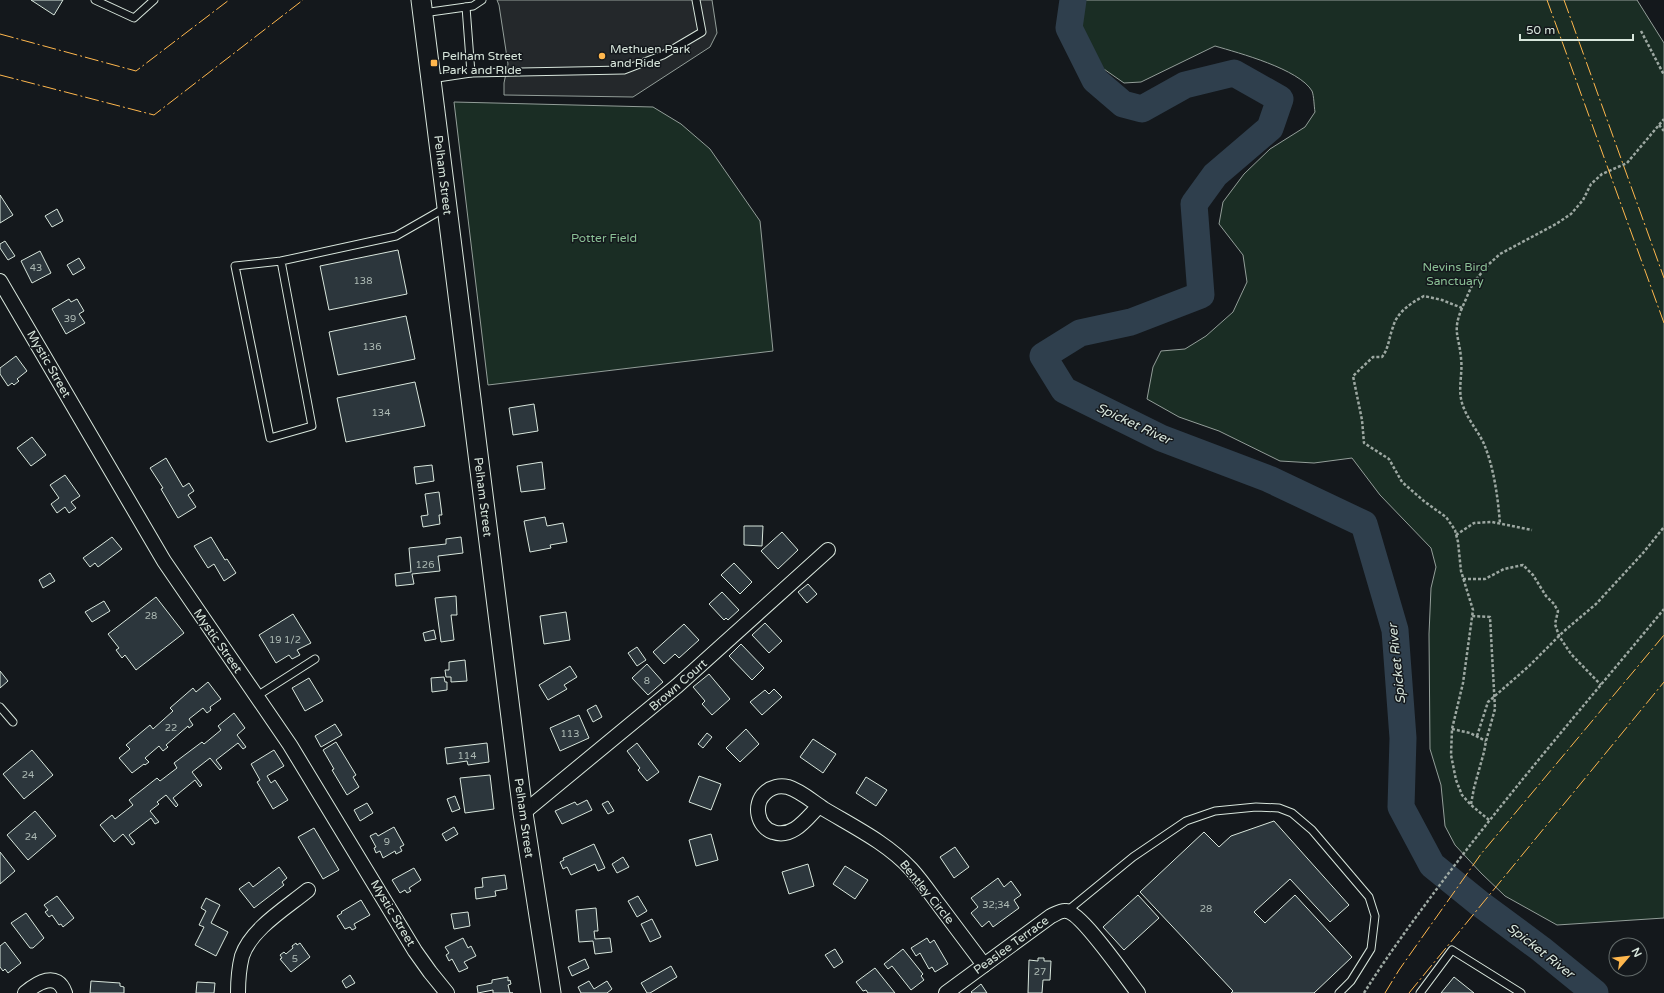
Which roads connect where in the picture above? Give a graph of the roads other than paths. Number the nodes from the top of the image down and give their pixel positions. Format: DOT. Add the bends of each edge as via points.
graph roads {
  1 [pos="95,0"];
  2 [pos="154,0"];
  3 [pos="482,0"];
  4 [pos="696,0"];
  5 [pos="422,6"];
  6 [pos="466,7"];
  7 [pos="471,73"];
  8 [pos="431,79"];
  9 [pos="447,207"];
  10 [pos="281,261"];
  11 [pos="0,281"];
  12 [pos="828,550"];
  13 [pos="315,659"];
  14 [pos="257,696"];
  15 [pos="0,707"];
  16 [pos="13,722"];
  17 [pos="819,806"];
  18 [pos="523,813"];
  19 [pos="308,890"];
  20 [pos="1067,911"];
  21 [pos="984,965"];
  22 [pos="62,988"];
  23 [pos="25,993"];
  24 [pos="238,993"];
  25 [pos="447,993"];
  26 [pos="551,993"];
  27 [pos="946,993"];
  28 [pos="1138,993"];
  29 [pos="1339,993"];
  30 [pos="1420,993"];
  31 [pos="1520,993"];
  1 -- 2 [label="lane" via="134,18"];
  3 -- 6 [label="lane"];
  4 -- 7 [label="lane" via="702,32 663,56 624,70"];
  5 -- 6 [label="lane"];
  5 -- 8 [label="main road, Pelham Street"];
  6 -- 7 [label="lane"];
  7 -- 8 [label="lane"];
  8 -- 9 [label="main road, Pelham Street"];
  9 -- 10 [label="lane" via="396,236"];
  9 -- 18 [label="main road, Pelham Street"];
  10 -- 10 [label="lane" via="312,426 270,438 235,266"];
  11 -- 14 [label="street, Mystic Street" via="164,561"];
  12 -- 18 [label="street, Brown Court" via="677,686"];
  13 -- 14 [label="lane"];
  14 -- 25 [label="street, Mystic Street" via="309,775 416,951"];
  15 -- 16 [label="lane"];
  17 -- 21 [label="street, Bentley Circle" via="889,849 902,860 921,881"];
  18 -- 26 [label="main road, Pelham Street"];
  19 -- 24 [label="street" via="255,933 242,956"];
  20 -- 21 [label="street, Peaslee Terrace" via="1051,916"];
  20 -- 28 [label="street" via="1092,934"];
  20 -- 29 [label="lane" via="1133,857 1186,821 1215,811 1256,807 1279,808 1292,813 1312,830 1369,897 1374,916 1371,949 1351,982"];
  21 -- 27 [label="street, Peaslee Terrace"];
  22 -- 23 [label="street" via="50,980 43,980"];
  30 -- 31 [label="lane" via="1452,950"];
}
